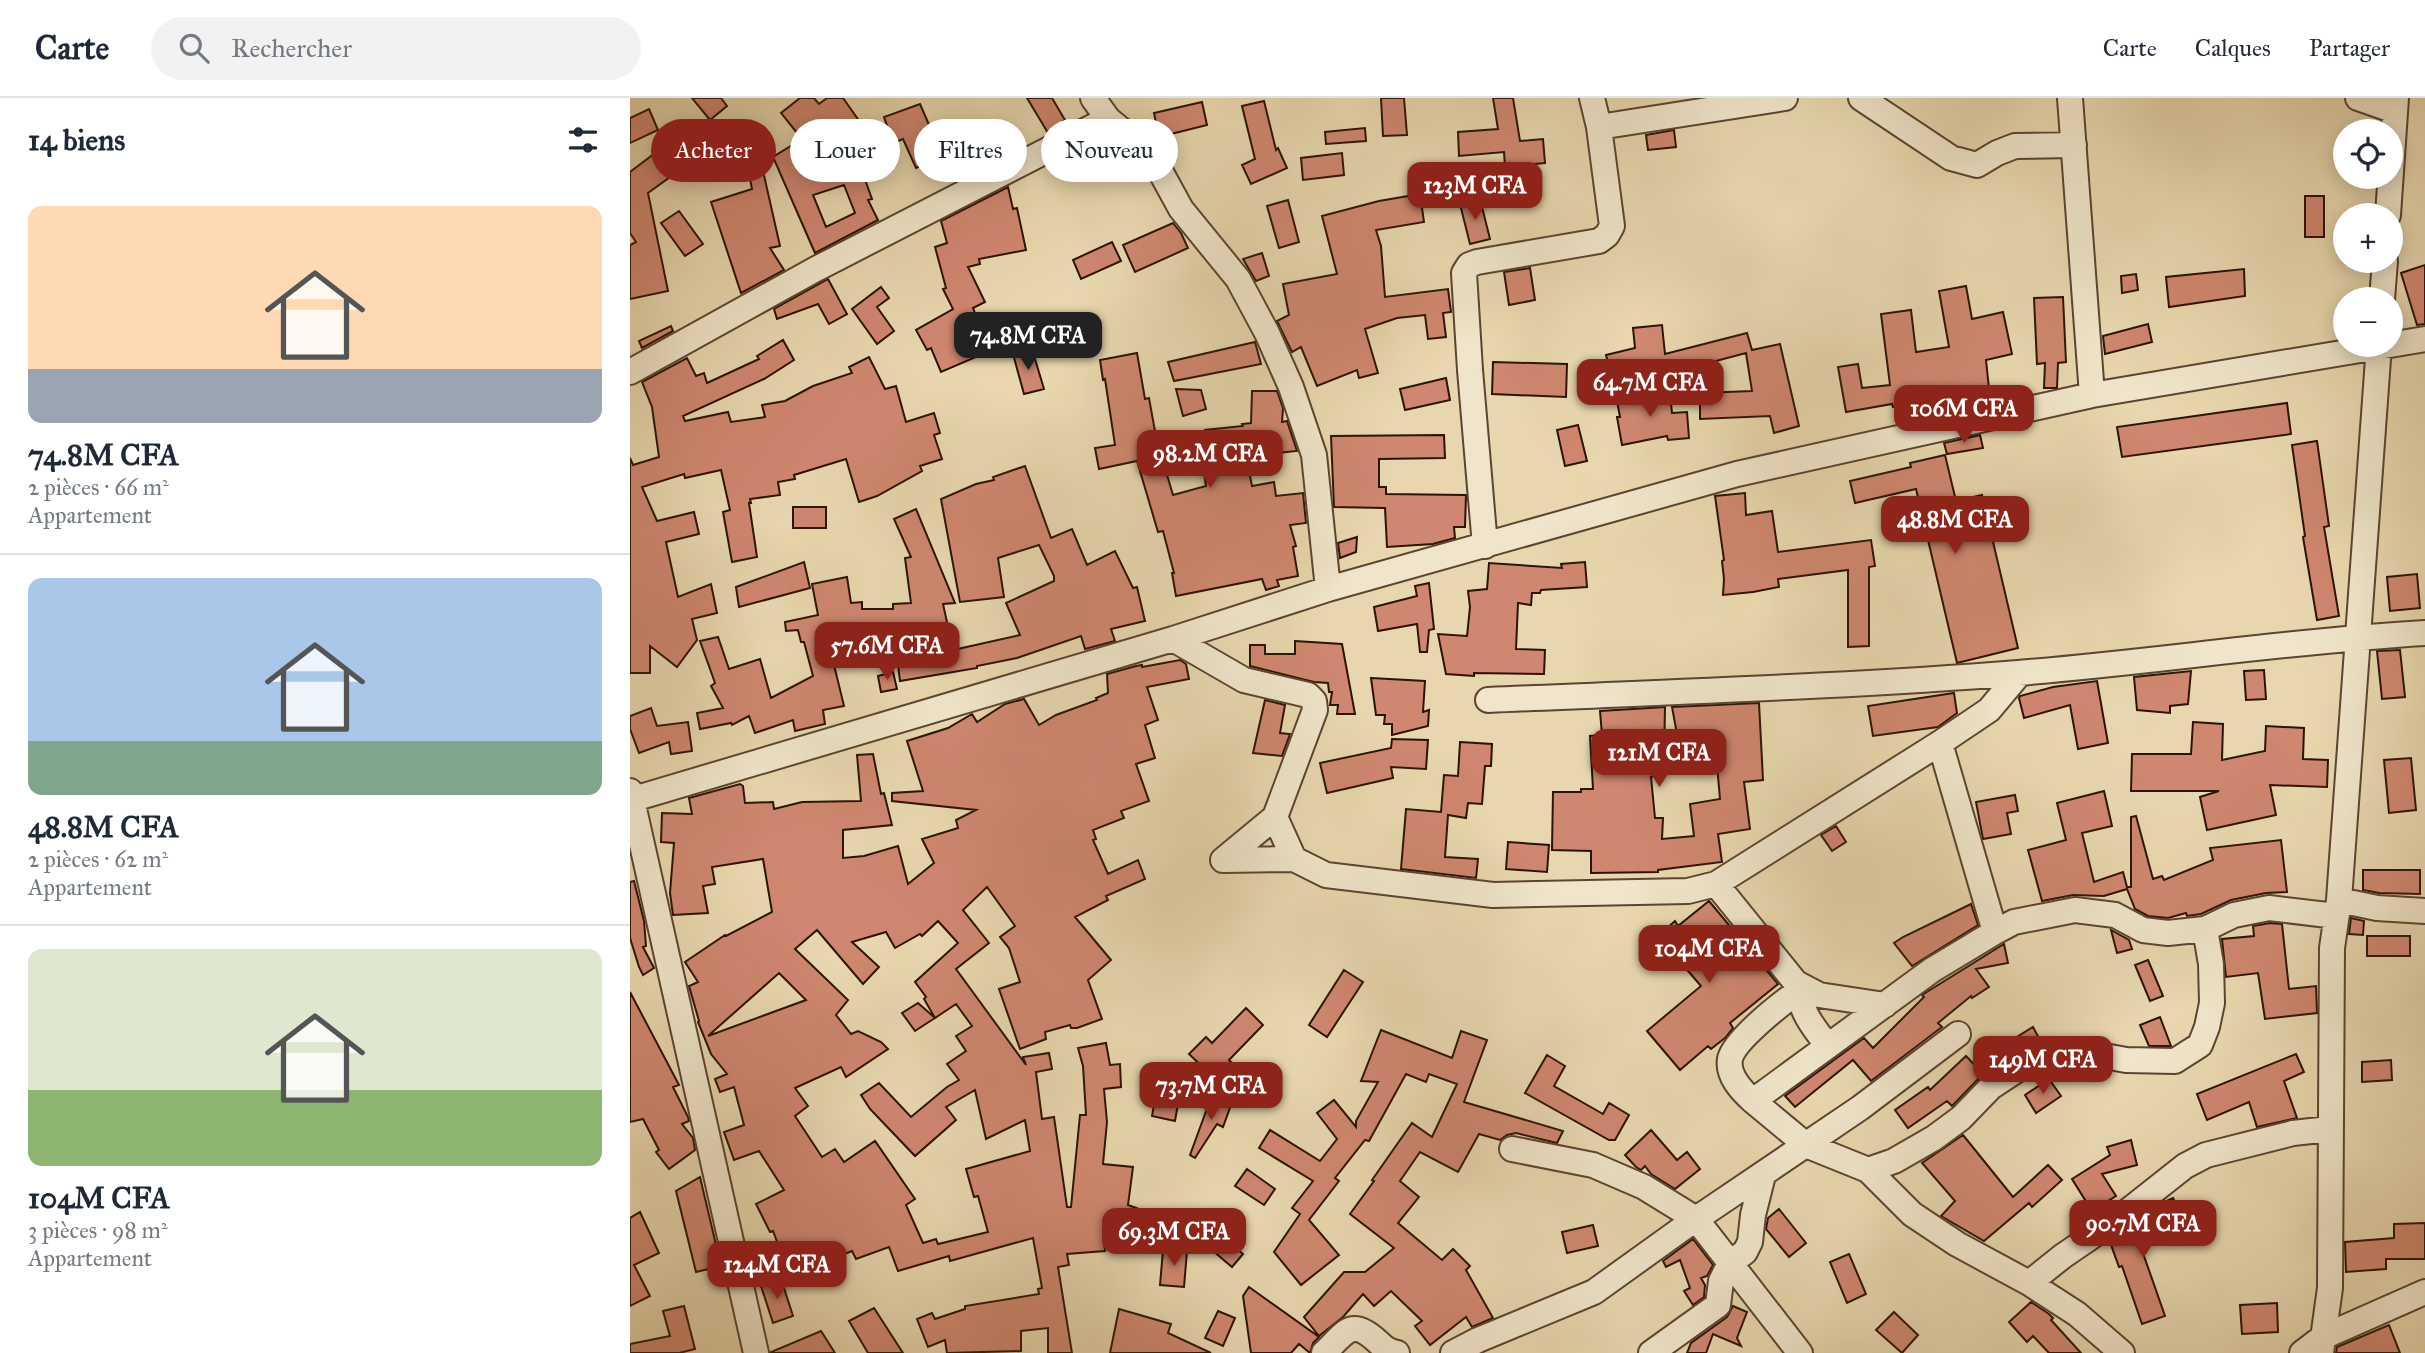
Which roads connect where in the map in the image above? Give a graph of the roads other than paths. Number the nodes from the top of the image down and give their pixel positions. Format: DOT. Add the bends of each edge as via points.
graph roads {
  1 [pos="1093,98"];
  2 [pos="1592,98"];
  3 [pos="1785,98"];
  4 [pos="1861,98"];
  5 [pos="2070,98"];
  6 [pos="2358,98"];
  7 [pos="2396,105"];
  8 [pos="1107,119"];
  9 [pos="1599,127"];
  10 [pos="2074,145"];
  11 [pos="1041,154"];
  12 [pos="1166,182"];
  13 [pos="2389,203"];
  14 [pos="2425,339"];
  15 [pos="2403,342"];
  16 [pos="2333,354"];
  17 [pos="2377,357"];
  18 [pos="630,372"];
  19 [pos="2092,395"];
  20 [pos="1485,546"];
  21 [pos="1328,589"];
  22 [pos="2425,633"];
  23 [pos="2357,637"];
  24 [pos="1173,639"];
  25 [pos="2020,673"];
  26 [pos="1488,699"];
  27 [pos="1940,743"];
  28 [pos="631,797"];
  29 [pos="1275,817"];
  30 [pos="1294,859"];
  31 [pos="1716,884"];
  32 [pos="2338,908"];
  33 [pos="2425,911"];
  34 [pos="2205,929"];
  35 [pos="1994,932"];
  36 [pos="1796,988"];
  37 [pos="1885,1005"];
  38 [pos="1958,1034"];
  39 [pos="1828,1046"];
  40 [pos="1754,1101"];
  41 [pos="2329,1129"];
  42 [pos="1806,1145"];
  43 [pos="1512,1149"];
  44 [pos="1868,1170"];
  45 [pos="1763,1175"];
  46 [pos="1693,1221"];
  47 [pos="1730,1263"];
  48 [pos="2029,1283"];
  49 [pos="2425,1292"];
  50 [pos="2322,1345"];
  51 [pos="756,1353"];
  52 [pos="1324,1353"];
  53 [pos="1397,1353"];
  54 [pos="1453,1353"];
  55 [pos="1651,1353"];
  56 [pos="1800,1353"];
  57 [pos="2122,1353"];
  58 [pos="2302,1353"];
  1 -- 8 [label="street"];
  2 -- 9 [label="street"];
  3 -- 9 [label="street"];
  4 -- 10 [label="street" via="1951,158 1977,165 2015,146"];
  5 -- 10 [label="street"];
  6 -- 7 [label="street"];
  7 -- 13 [label="street"];
  9 -- 20 [label="street" via="1612,226 1607,235 1599,241 1477,262 1464,273"];
  10 -- 19 [label="street"];
  11 -- 18 [label="street" via="816,269"];
  12 -- 21 [label="street" via="1181,209 1238,279 1292,387 1314,455"];
  14 -- 15 [label="street"];
  16 -- 19 [label="street"];
  17 -- 23 [label="street"];
  19 -- 20 [label="street" via="1750,471"];
  20 -- 21 [label="street"];
  21 -- 24 [label="street"];
  22 -- 23 [label="street"];
  23 -- 25 [label="street"];
  23 -- 32 [label="street"];
  24 -- 28 [label="street"];
  24 -- 29 [label="street" via="1244,680 1308,695 1314,701 1315,710"];
  25 -- 26 [label="street"];
  25 -- 27 [label="street" via="1989,710"];
  27 -- 31 [label="street"];
  27 -- 35 [label="street"];
  28 -- 51 [label="street"];
  29 -- 30 [label="street"];
  29 -- 30 [label="street" via="1223,860"];
  30 -- 31 [label="street" via="1326,875 1493,895 1688,891"];
  31 -- 36 [label="street"];
  32 -- 33 [label="street"];
  32 -- 34 [label="street" via="2269,908 2234,915"];
  32 -- 41 [label="street" via="2332,948"];
  34 -- 35 [label="street" via="2153,932 2115,915 2076,910 2014,922"];
  34 -- 44 [label="street" via="2212,1003 2200,1045 2175,1061 2126,1060 2072,1050 2032,1060 1991,1087 1934,1138"];
  35 -- 37 [label="street"];
  36 -- 37 [label="street"];
  36 -- 39 [label="street" via="1808,1021"];
  36 -- 40 [label="street" via="1737,1045 1730,1059 1732,1075"];
  37 -- 39 [label="street"];
  38 -- 42 [label="street"];
  39 -- 40 [label="street"];
  40 -- 42 [label="street"];
  41 -- 48 [label="street" via="2282,1135 2206,1155"];
  41 -- 50 [label="street" via="2330,1288"];
  42 -- 44 [label="street"];
  42 -- 45 [label="street"];
  43 -- 46 [label="street" via="1593,1165 1644,1187"];
  44 -- 48 [label="street" via="1912,1214"];
  45 -- 46 [label="street"];
  45 -- 47 [label="street" via="1750,1242"];
  46 -- 47 [label="street"];
  46 -- 54 [label="street" via="1594,1292"];
  47 -- 55 [label="street" via="1721,1281 1718,1305"];
  47 -- 56 [label="street"];
  48 -- 57 [label="street" via="2077,1314"];
  49 -- 50 [label="street"];
  50 -- 58 [label="street"];
  52 -- 53 [label="street" via="1357,1328 1388,1352"];
}
